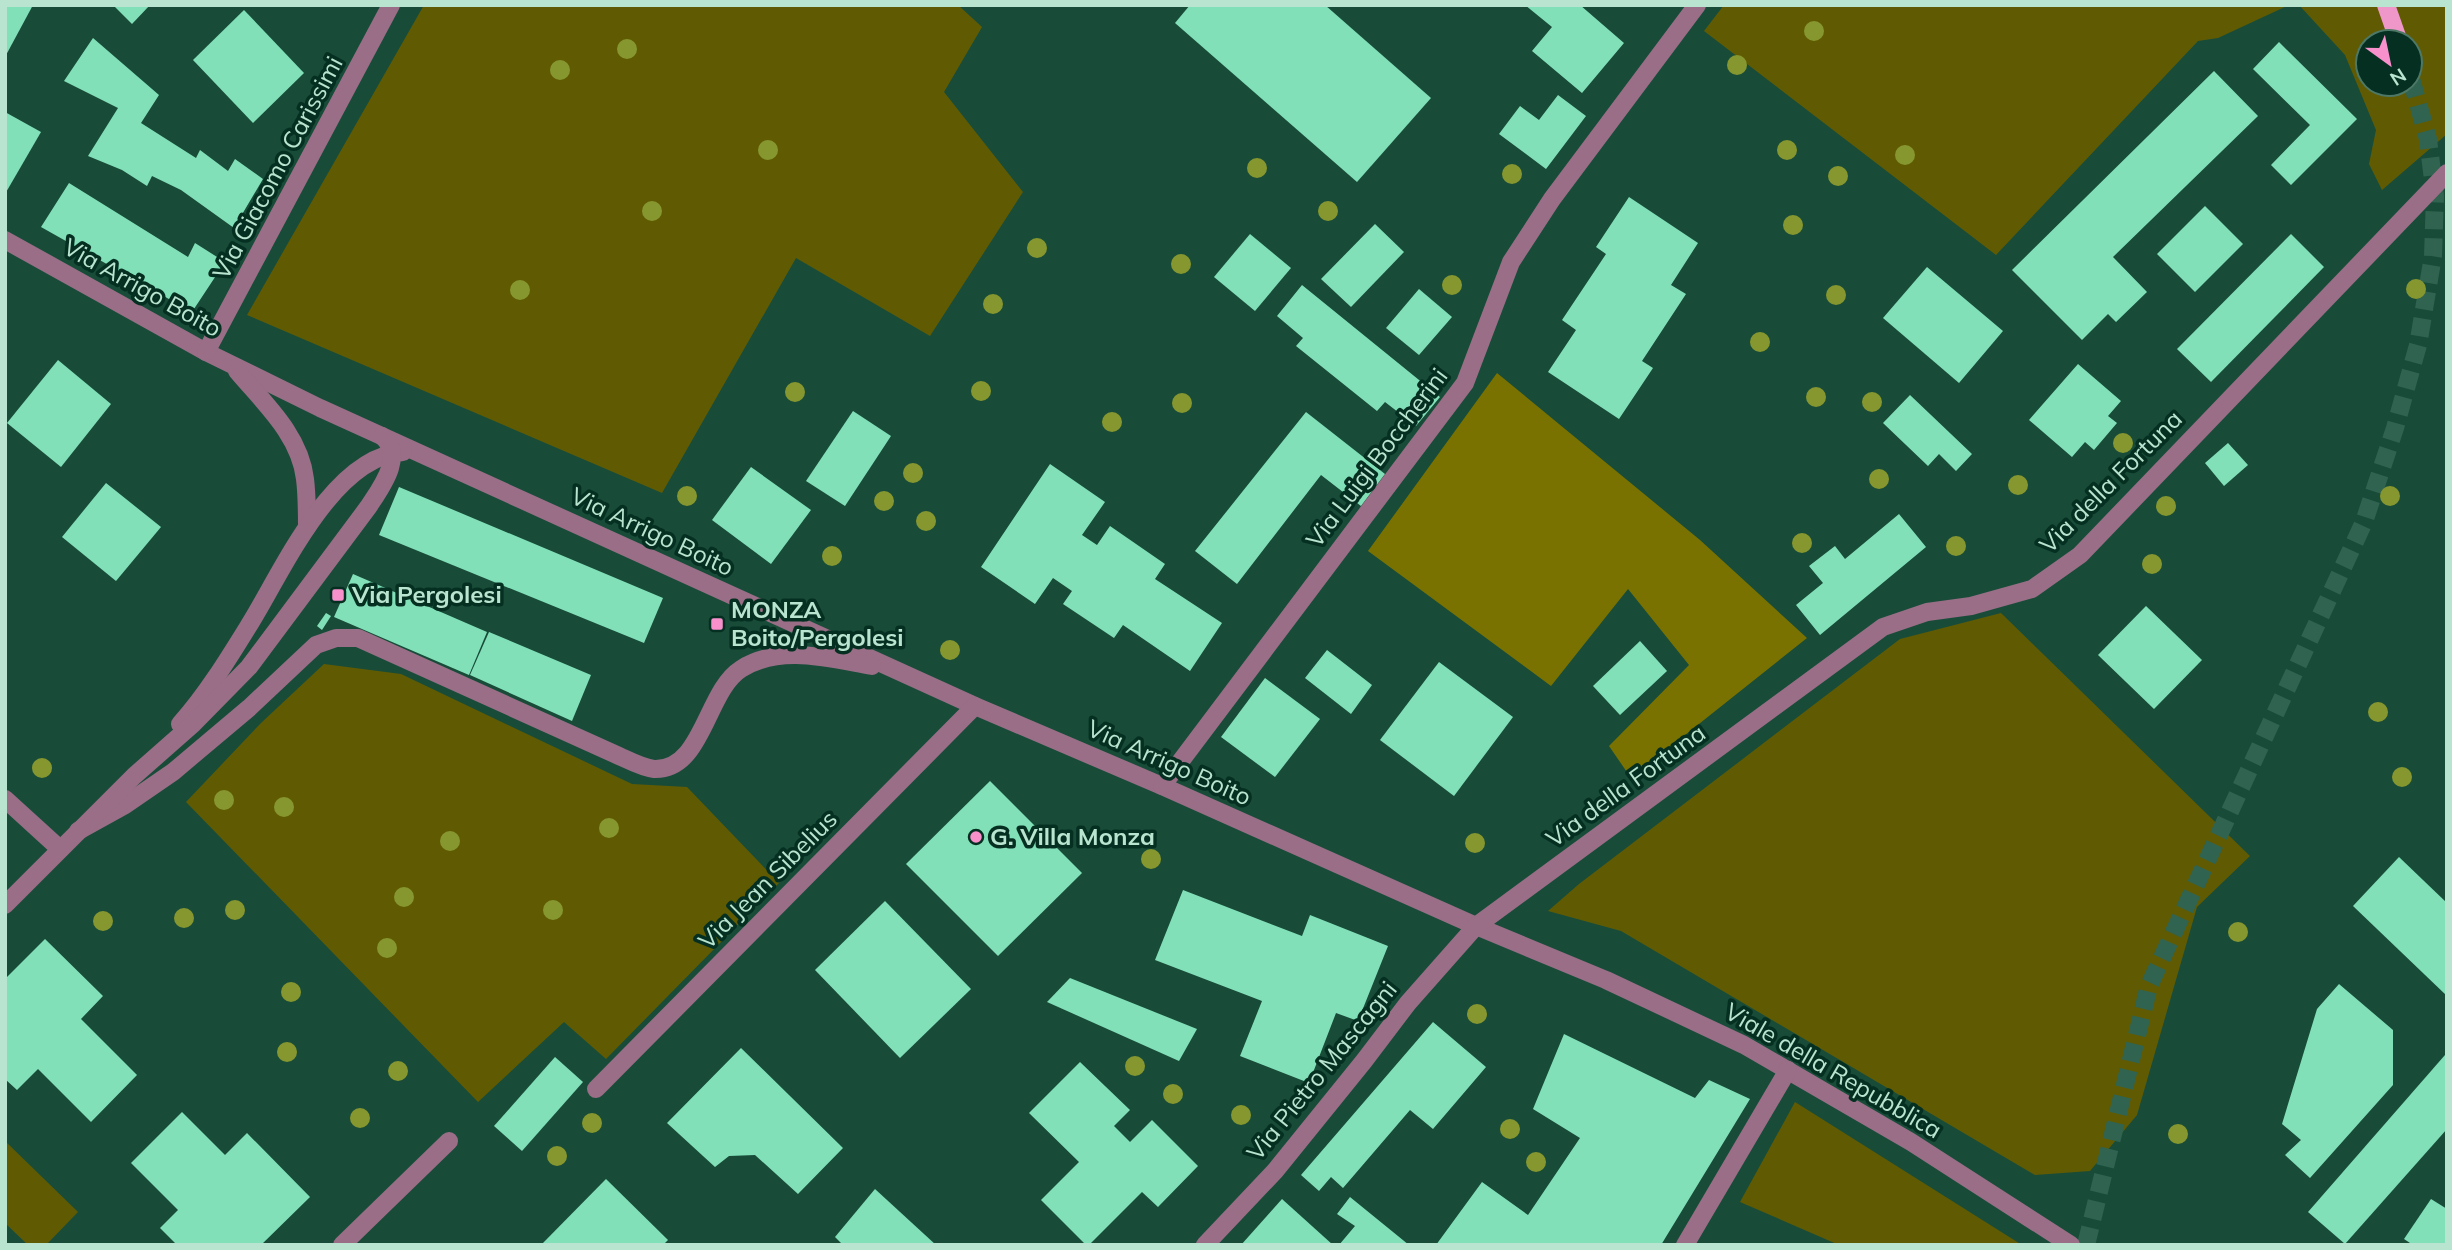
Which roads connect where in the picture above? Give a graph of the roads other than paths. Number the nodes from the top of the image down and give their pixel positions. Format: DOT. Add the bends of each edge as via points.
graph roads {
  1 [pos="391,5"];
  2 [pos="1697,5"];
  3 [pos="2386,5"];
  4 [pos="2394,28"];
  5 [pos="2447,173"];
  6 [pos="5,240"];
  7 [pos="206,352"];
  8 [pos="233,365"];
  9 [pos="382,436"];
  10 [pos="393,453"];
  11 [pos="418,453"];
  12 [pos="384,482"];
  13 [pos="307,529"];
  14 [pos="896,670"];
  15 [pos="975,706"];
  16 [pos="134,776"];
  17 [pos="1162,786"];
  18 [pos="5,799"];
  19 [pos="78,831"];
  20 [pos="60,849"];
  21 [pos="5,905"];
  22 [pos="1476,926"];
  23 [pos="1560,960"];
  24 [pos="1788,1070"];
  25 [pos="596,1089"];
  26 [pos="449,1141"];
  27 [pos="342,1245"];
  28 [pos="1205,1245"];
  29 [pos="1685,1245"];
  30 [pos="2071,1245"];
  1 -- 7 [label="street, Via Giacomo Carissimi"];
  2 -- 17 [label="street, Via Luigi Boccherini" via="1552,199 1511,262 1465,383"];
  3 -- 4 [label="main road"];
  5 -- 22 [label="street, Via della Fortuna" via="2080,555 2032,589 1971,606 1927,612 1883,627"];
  6 -- 7 [label="street, Via Arrigo Boito"];
  7 -- 8 [label="street, Via Arrigo Boito"];
  8 -- 9 [label="street, Via Arrigo Boito"];
  8 -- 13 [label="street" via="296,447 305,478"];
  9 -- 10 [label="street"];
  9 -- 11 [label="street, Via Arrigo Boito"];
  10 -- 11 [label="street"];
  10 -- 12 [label="street"];
  10 -- 13 [label="street" via="368,463 342,484"];
  11 -- 12 [label="street"];
  11 -- 14 [label="street, Via Arrigo Boito"];
  12 -- 16 [label="street" via="249,667"];
  13 -- 16 [label="street" via="187,717"];
  14 -- 15 [label="street, Via Arrigo Boito"];
  14 -- 19 [label="street" via="792,655 756,662 731,676 721,688 688,753 678,762 654,769 358,638 336,638 316,645 173,772"];
  15 -- 17 [label="street, Via Arrigo Boito"];
  15 -- 25 [label="street, Via Jean Sibelius"];
  16 -- 19 [label="street"];
  17 -- 22 [label="street, Via Arrigo Boito"];
  18 -- 20 [label="street"];
  19 -- 20 [label="street"];
  20 -- 21 [label="street"];
  22 -- 23 [label="street, Via Arrigo Boito"];
  22 -- 28 [label="street, Via Pietro Mascagni" via="1408,1003 1275,1171"];
  23 -- 24 [label="street, Viale della Repubblica"];
  24 -- 29 [label="street"];
  24 -- 30 [label="street, Viale della Repubblica"];
  26 -- 27 [label="street"];
}
